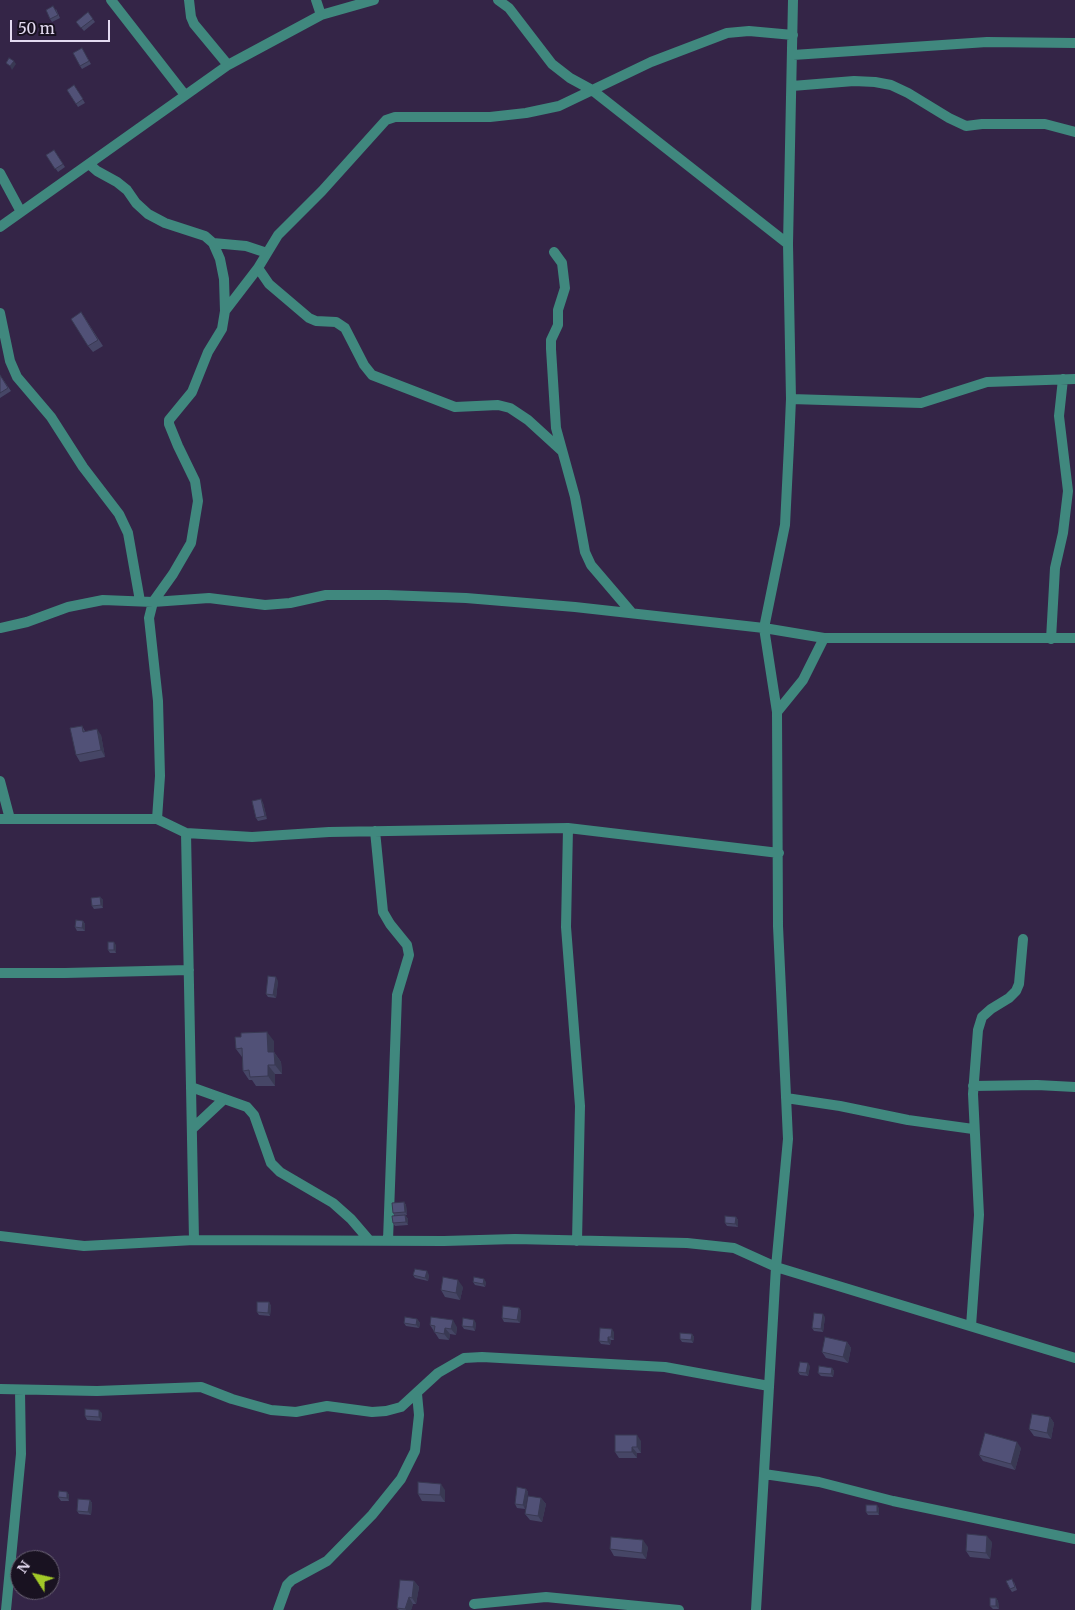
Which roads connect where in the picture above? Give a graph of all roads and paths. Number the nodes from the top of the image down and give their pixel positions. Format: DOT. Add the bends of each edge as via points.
graph roads {
  1 [pos="111,0"];
  2 [pos="190,0"];
  3 [pos="316,0"];
  4 [pos="374,0"];
  5 [pos="498,0"];
  6 [pos="792,0"];
  7 [pos="321,15"];
  8 [pos="793,35"];
  9 [pos="1075,43"];
  10 [pos="793,55"];
  11 [pos="228,65"];
  12 [pos="792,86"];
  13 [pos="592,90"];
  14 [pos="186,95"];
  15 [pos="1075,132"];
  16 [pos="89,164"];
  17 [pos="0,173"];
  18 [pos="21,212"];
  19 [pos="0,227"];
  20 [pos="213,243"];
  21 [pos="788,244"];
  22 [pos="554,252"];
  23 [pos="267,253"];
  24 [pos="258,268"];
  25 [pos="225,311"];
  26 [pos="0,313"];
  27 [pos="1063,379"];
  28 [pos="1075,379"];
  29 [pos="791,399"];
  30 [pos="563,452"];
  31 [pos="140,601"];
  32 [pos="153,602"];
  33 [pos="632,613"];
  34 [pos="0,628"];
  35 [pos="764,628"];
  36 [pos="824,638"];
  37 [pos="1075,638"];
  38 [pos="1050,639"];
  39 [pos="777,712"];
  40 [pos="0,781"];
  41 [pos="158,818"];
  42 [pos="5,819"];
  43 [pos="568,828"];
  44 [pos="375,831"];
  45 [pos="186,833"];
  46 [pos="779,852"];
  47 [pos="1023,938"];
  48 [pos="189,970"];
  49 [pos="0,973"];
  50 [pos="973,1086"];
  51 [pos="191,1087"];
  52 [pos="1075,1087"];
  53 [pos="786,1098"];
  54 [pos="223,1100"];
  55 [pos="192,1129"];
  56 [pos="973,1129"];
  57 [pos="0,1236"];
  58 [pos="194,1240"];
  59 [pos="368,1240"];
  60 [pos="388,1240"];
  61 [pos="577,1242"];
  62 [pos="776,1267"];
  63 [pos="971,1326"];
  64 [pos="1075,1358"];
  65 [pos="769,1386"];
  66 [pos="0,1389"];
  67 [pos="20,1391"];
  68 [pos="417,1394"];
  69 [pos="764,1474"];
  70 [pos="1075,1539"];
  71 [pos="474,1604"];
  72 [pos="6,1610"];
  73 [pos="278,1610"];
  74 [pos="679,1610"];
  75 [pos="756,1610"];
  1 -- 14 [label="street"];
  2 -- 11 [label="street" via="194,24"];
  3 -- 7 [label="street"];
  4 -- 7 [label="street"];
  5 -- 13 [label="street" via="509,8 552,64"];
  6 -- 8 [label="street"];
  7 -- 11 [label="street"];
  8 -- 10 [label="street"];
  8 -- 13 [label="street" via="726,34 651,62"];
  9 -- 10 [label="street" via="987,42"];
  10 -- 12 [label="street"];
  11 -- 14 [label="street"];
  12 -- 15 [label="street" via="875,82 908,93 966,126 1045,124"];
  12 -- 21 [label="street"];
  13 -- 21 [label="street"];
  13 -- 23 [label="street" via="559,106 506,116 395,117 386,120 278,235"];
  14 -- 16 [label="street"];
  16 -- 18 [label="street"];
  16 -- 20 [label="street" via="127,190 148,214 205,236"];
  17 -- 18 [label="street"];
  18 -- 19 [label="street"];
  20 -- 23 [label="street" via="246,246"];
  20 -- 25 [label="street" via="224,279"];
  21 -- 29 [label="street"];
  22 -- 30 [label="street" via="562,263 565,288 558,310 558,325 551,340 556,428"];
  23 -- 24 [label="street"];
  24 -- 25 [label="street"];
  24 -- 30 [label="street" via="269,284 309,318 336,322 346,328 372,375 454,407 498,405 510,408"];
  25 -- 32 [label="street" via="222,329 208,352 192,392 170,420 172,432 195,481 198,501 191,543"];
  26 -- 31 [label="street" via="10,361 17,376 52,417 128,533"];
  27 -- 28 [label="street"];
  27 -- 29 [label="street" via="987,382 921,403"];
  27 -- 38 [label="street" via="1059,416 1068,491 1055,568"];
  29 -- 35 [label="street" via="785,525"];
  30 -- 33 [label="street" via="585,552 591,565"];
  31 -- 32 [label="street"];
  31 -- 34 [label="street" via="103,600"];
  32 -- 33 [label="street" via="210,598 265,605 326,595 387,595 466,598"];
  32 -- 41 [label="street" via="149,618 158,702"];
  33 -- 35 [label="street"];
  35 -- 36 [label="street"];
  35 -- 39 [label="street"];
  36 -- 38 [label="street"];
  36 -- 39 [label="street" via="803,680"];
  37 -- 38 [label="street"];
  39 -- 46 [label="street"];
  40 -- 42 [label="street"];
  41 -- 42 [label="street"];
  41 -- 45 [label="street"];
  43 -- 44 [label="street"];
  43 -- 46 [label="street"];
  43 -- 61 [label="street" via="566,927 580,1106"];
  44 -- 45 [label="street" via="252,837"];
  44 -- 60 [label="street" via="383,912 407,945 409,955 400,978 396,1010"];
  45 -- 48 [label="street"];
  46 -- 53 [label="street" via="778,926"];
  47 -- 50 [label="street" via="1016,991 991,1008 979,1023"];
  48 -- 49 [label="street"];
  48 -- 51 [label="street"];
  50 -- 52 [label="street"];
  50 -- 56 [label="street"];
  51 -- 54 [label="street"];
  51 -- 55 [label="street"];
  53 -- 56 [label="street"];
  53 -- 62 [label="street" via="788,1140"];
  54 -- 55 [label="street"];
  54 -- 59 [label="street" via="248,1107 254,1115 271,1163 280,1172 333,1203"];
  55 -- 58 [label="street"];
  56 -- 63 [label="street" via="979,1215"];
  57 -- 58 [label="street" via="84,1246"];
  58 -- 59 [label="street"];
  59 -- 60 [label="street"];
  60 -- 61 [label="street"];
  61 -- 62 [label="street" via="688,1243 734,1248"];
  62 -- 63 [label="street"];
  62 -- 65 [label="street"];
  63 -- 64 [label="street"];
  65 -- 68 [label="street" via="665,1367 482,1357 464,1358 438,1373"];
  65 -- 69 [label="street"];
  66 -- 67 [label="street"];
  67 -- 68 [label="street" via="201,1387 271,1410 296,1412 327,1406 386,1411 401,1407"];
  67 -- 72 [label="street" via="21,1454"];
  68 -- 73 [label="street" via="419,1415 415,1451 400,1479 382,1504 328,1561 287,1585"];
  69 -- 70 [label="street" via="819,1482"];
  69 -- 75 [label="street"];
  71 -- 74 [label="street" via="546,1597"];
}
